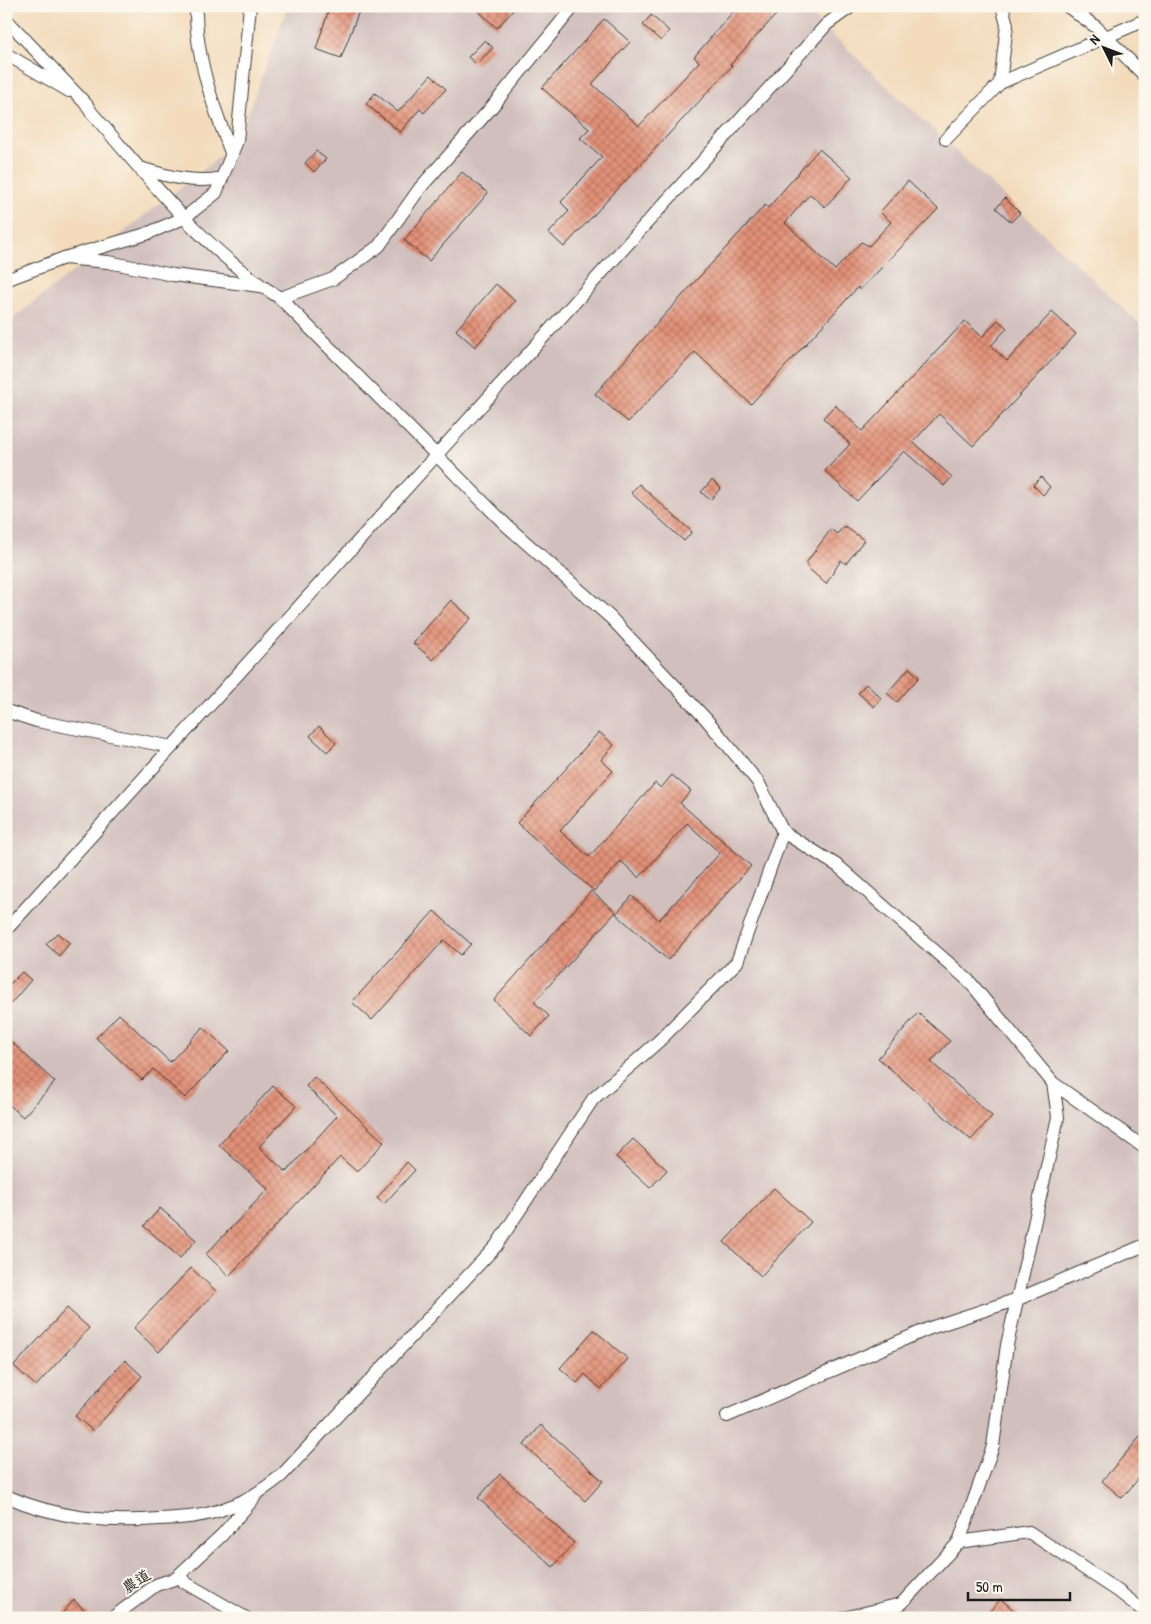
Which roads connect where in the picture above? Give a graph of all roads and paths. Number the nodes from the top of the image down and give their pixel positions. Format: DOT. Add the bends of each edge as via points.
graph roads {
  1 [pos="196,6"];
  2 [pos="250,6"];
  3 [pos="574,6"];
  4 [pos="852,6"];
  5 [pos="1002,6"];
  6 [pos="1091,6"];
  7 [pos="1072,10"];
  8 [pos="6,19"];
  9 [pos="1145,20"];
  10 [pos="1105,36"];
  11 [pos="6,54"];
  12 [pos="1145,76"];
  13 [pos="1000,83"];
  14 [pos="80,97"];
  15 [pos="946,139"];
  16 [pos="232,155"];
  17 [pos="140,168"];
  18 [pos="222,178"];
  19 [pos="184,218"];
  20 [pos="64,258"];
  21 [pos="6,280"];
  22 [pos="260,286"];
  23 [pos="280,298"];
  24 [pos="437,455"];
  25 [pos="6,710"];
  26 [pos="172,747"];
  27 [pos="783,832"];
  28 [pos="6,930"];
  29 [pos="1053,1083"];
  30 [pos="1145,1148"];
  31 [pos="1145,1245"];
  32 [pos="1018,1299"];
  33 [pos="727,1416"];
  34 [pos="258,1493"];
  35 [pos="6,1496"];
  36 [pos="958,1542"];
  37 [pos="180,1577"];
  38 [pos="1145,1612"];
  39 [pos="112,1618"];
  40 [pos="246,1618"];
  41 [pos="844,1618"];
  1 -- 16 [label="street" via="196,22 213,106"];
  2 -- 16 [label="street" via="238,141"];
  3 -- 23 [label="street" via="420,188 379,246 333,280"];
  4 -- 24 [label="street" via="827,24"];
  5 -- 13 [label="street" via="1007,25"];
  6 -- 7 [label="street"];
  7 -- 10 [label="street"];
  8 -- 14 [label="street"];
  9 -- 10 [label="street"];
  10 -- 12 [label="street"];
  10 -- 13 [label="street"];
  11 -- 14 [label="street"];
  13 -- 15 [label="street"];
  14 -- 17 [label="street"];
  16 -- 18 [label="street"];
  17 -- 18 [label="street" via="183,178 208,181"];
  17 -- 19 [label="street"];
  18 -- 19 [label="street" via="216,194"];
  19 -- 20 [label="street" via="146,234"];
  19 -- 22 [label="street"];
  20 -- 21 [label="street"];
  20 -- 22 [label="street"];
  22 -- 23 [label="street"];
  23 -- 24 [label="street"];
  24 -- 26 [label="street"];
  24 -- 27 [label="street" via="506,525 611,618 706,719 758,782"];
  25 -- 26 [label="street" via="37,721"];
  26 -- 28 [label="street"];
  27 -- 29 [label="street" via="838,866 969,981"];
  27 -- 34 [label="street" via="738,962 660,1040 593,1099 496,1246 282,1475"];
  29 -- 30 [label="street"];
  29 -- 32 [label="street" via="1058,1117"];
  31 -- 32 [label="street"];
  32 -- 33 [label="street" via="930,1328"];
  32 -- 36 [label="street" via="1007,1345 993,1446"];
  34 -- 35 [label="street" via="211,1513 136,1521 103,1521 62,1515"];
  34 -- 37 [label="street"];
  36 -- 38 [label="street" via="1029,1532"];
  36 -- 41 [label="street" via="901,1604"];
  37 -- 39 [label="street, 農道" via="156,1585"];
  37 -- 40 [label="street"];
}
